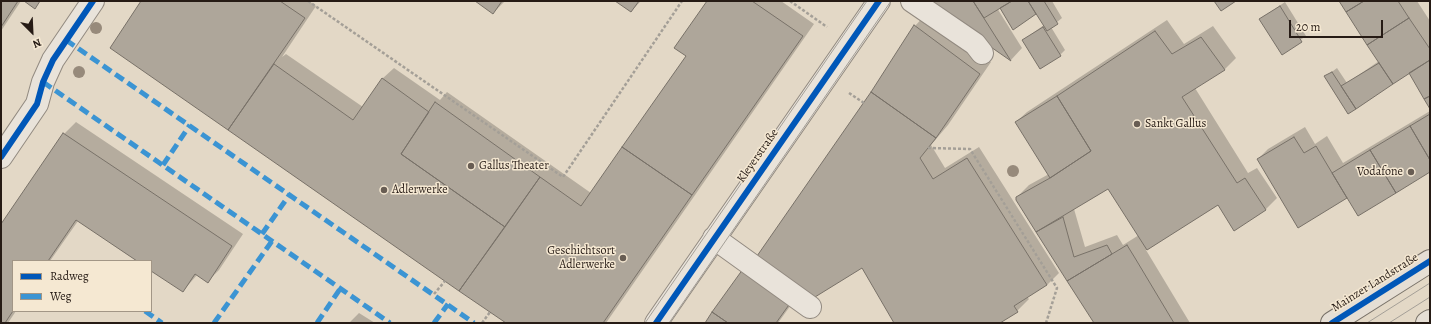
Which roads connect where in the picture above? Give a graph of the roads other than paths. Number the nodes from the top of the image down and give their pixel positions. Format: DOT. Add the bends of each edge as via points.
graph roads {
  1 [pos="93,1"];
  2 [pos="879,1"];
  3 [pos="912,1"];
  4 [pos="982,53"];
  5 [pos="1,156"];
  6 [pos="714,238"];
  7 [pos="1430,261"];
  8 [pos="810,307"];
  9 [pos="1430,321"];
  10 [pos="656,323"];
  11 [pos="1332,323"];
  12 [pos="1427,323"];
  1 -- 5 [label="street" via="53,60 37,104"];
  2 -- 6 [label="street, Kleyerstraße"];
  3 -- 4 [label="street" via="975,44"];
  6 -- 8 [label="street"];
  6 -- 10 [label="street, Kleyerstraße"];
  7 -- 11 [label="main road, Mainzer Landstraße"];
  9 -- 12 [label="main road"];
}
